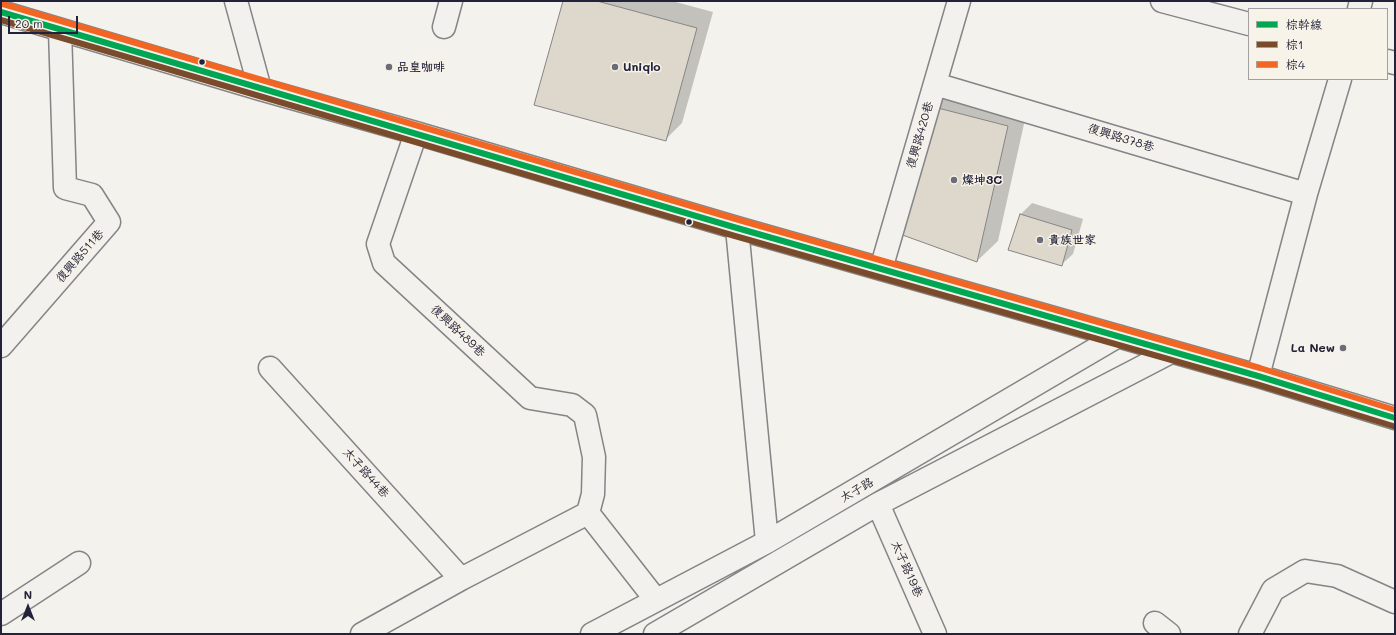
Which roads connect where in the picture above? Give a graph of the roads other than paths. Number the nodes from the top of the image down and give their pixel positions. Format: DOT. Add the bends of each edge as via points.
graph roads {
  1 [pos="236,1"];
  2 [pos="451,1"];
  3 [pos="959,1"];
  4 [pos="1162,1"];
  5 [pos="1,12"];
  6 [pos="1248,24"];
  7 [pos="444,27"];
  8 [pos="60,30"];
  9 [pos="1340,80"];
  10 [pos="935,84"];
  11 [pos="260,90"];
  12 [pos="416,133"];
  13 [pos="1306,194"];
  14 [pos="737,228"];
  15 [pos="882,269"];
  16 [pos="1118,336"];
  17 [pos="1,346"];
  18 [pos="1171,352"];
  19 [pos="270,368"];
  20 [pos="1258,376"];
  21 [pos="1395,418"];
  22 [pos="590,503"];
  23 [pos="878,504"];
  24 [pos="768,542"];
  25 [pos="79,563"];
  26 [pos="461,579"];
  27 [pos="656,600"];
  28 [pos="1395,602"];
  29 [pos="1,614"];
  30 [pos="659,633"];
  31 [pos="362,634"];
  32 [pos="592,634"];
  33 [pos="935,634"];
  34 [pos="1250,634"];
  1 -- 11 [label="street"];
  2 -- 7 [label="street"];
  3 -- 10 [label="street, 復興路420巷"];
  4 -- 6 [label="street"];
  5 -- 8 [label="street"];
  8 -- 11 [label="street"];
  8 -- 17 [label="street, 復興路511巷" via="65,188 92,195 109,222"];
  9 -- 13 [label="street"];
  10 -- 13 [label="street, 復興路378巷"];
  10 -- 15 [label="street, 復興路420巷"];
  11 -- 12 [label="street"];
  12 -- 14 [label="street"];
  12 -- 22 [label="street, 復興路489巷" via="378,244 384,263 530,398 572,405 585,415 594,457"];
  13 -- 20 [label="street"];
  14 -- 15 [label="street"];
  14 -- 24 [label="street"];
  15 -- 16 [label="street"];
  16 -- 18 [label="street"];
  16 -- 24 [label="street, 太子路"];
  18 -- 20 [label="street"];
  18 -- 23 [label="street, 太子路"];
  19 -- 26 [label="street, 太子路44巷"];
  20 -- 21 [label="street"];
  22 -- 26 [label="street"];
  22 -- 27 [label="street"];
  23 -- 30 [label="street, 太子路"];
  23 -- 33 [label="street, 太子路19巷"];
  24 -- 27 [label="street, 太子路"];
  25 -- 29 [label="street"];
  26 -- 31 [label="street"];
  27 -- 32 [label="street, 太子路"];
  28 -- 34 [label="street" via="1337,576 1306,571 1274,590"];
}
